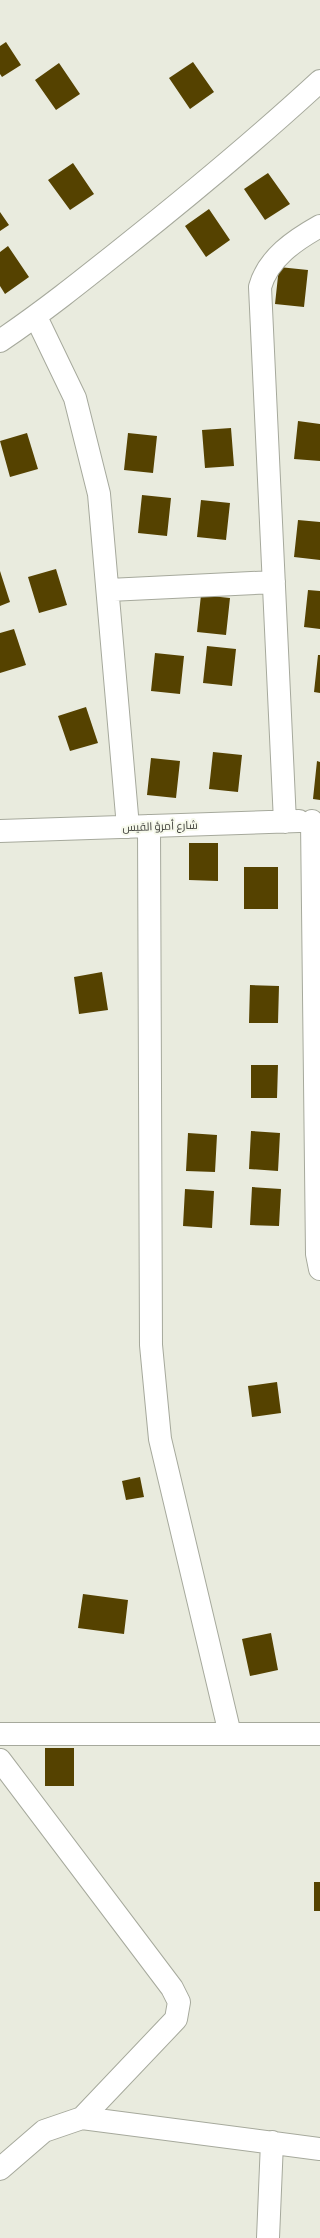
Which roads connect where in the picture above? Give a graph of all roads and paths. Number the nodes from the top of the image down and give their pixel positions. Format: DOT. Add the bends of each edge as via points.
graph roads {
  1 [pos="320,81"];
  2 [pos="320,226"];
  3 [pos="36,317"];
  4 [pos="0,341"];
  5 [pos="274,582"];
  6 [pos="108,590"];
  7 [pos="316,821"];
  8 [pos="285,822"];
  9 [pos="138,827"];
  10 [pos="0,831"];
  11 [pos="320,1269"];
  12 [pos="0,1734"];
  13 [pos="230,1734"];
  14 [pos="320,1734"];
  15 [pos="0,1760"];
  16 [pos="82,2118"];
  17 [pos="272,2142"];
  18 [pos="320,2149"];
  19 [pos="0,2169"];
  20 [pos="268,2238"];
  1 -- 3 [label="street" via="266,131 192,193"];
  2 -- 5 [label="street" via="274,259 264,274 260,287"];
  3 -- 4 [label="street"];
  3 -- 6 [label="street" via="75,398 99,494"];
  5 -- 6 [label="street"];
  5 -- 8 [label="street"];
  6 -- 9 [label="street"];
  7 -- 8 [label="street, شارع أمرؤ القيس"];
  7 -- 11 [label="street" via="317,1254"];
  8 -- 9 [label="street, شارع أمرؤ القيس"];
  9 -- 10 [label="street, شارع أمرؤ القيس"];
  9 -- 13 [label="street" via="151,1345 160,1439"];
  12 -- 13 [label="street"];
  13 -- 14 [label="street"];
  15 -- 16 [label="street" via="172,1988 179,2002 176,2019"];
  16 -- 17 [label="street"];
  16 -- 19 [label="street" via="44,2131"];
  17 -- 18 [label="street"];
  17 -- 20 [label="street"];
}
